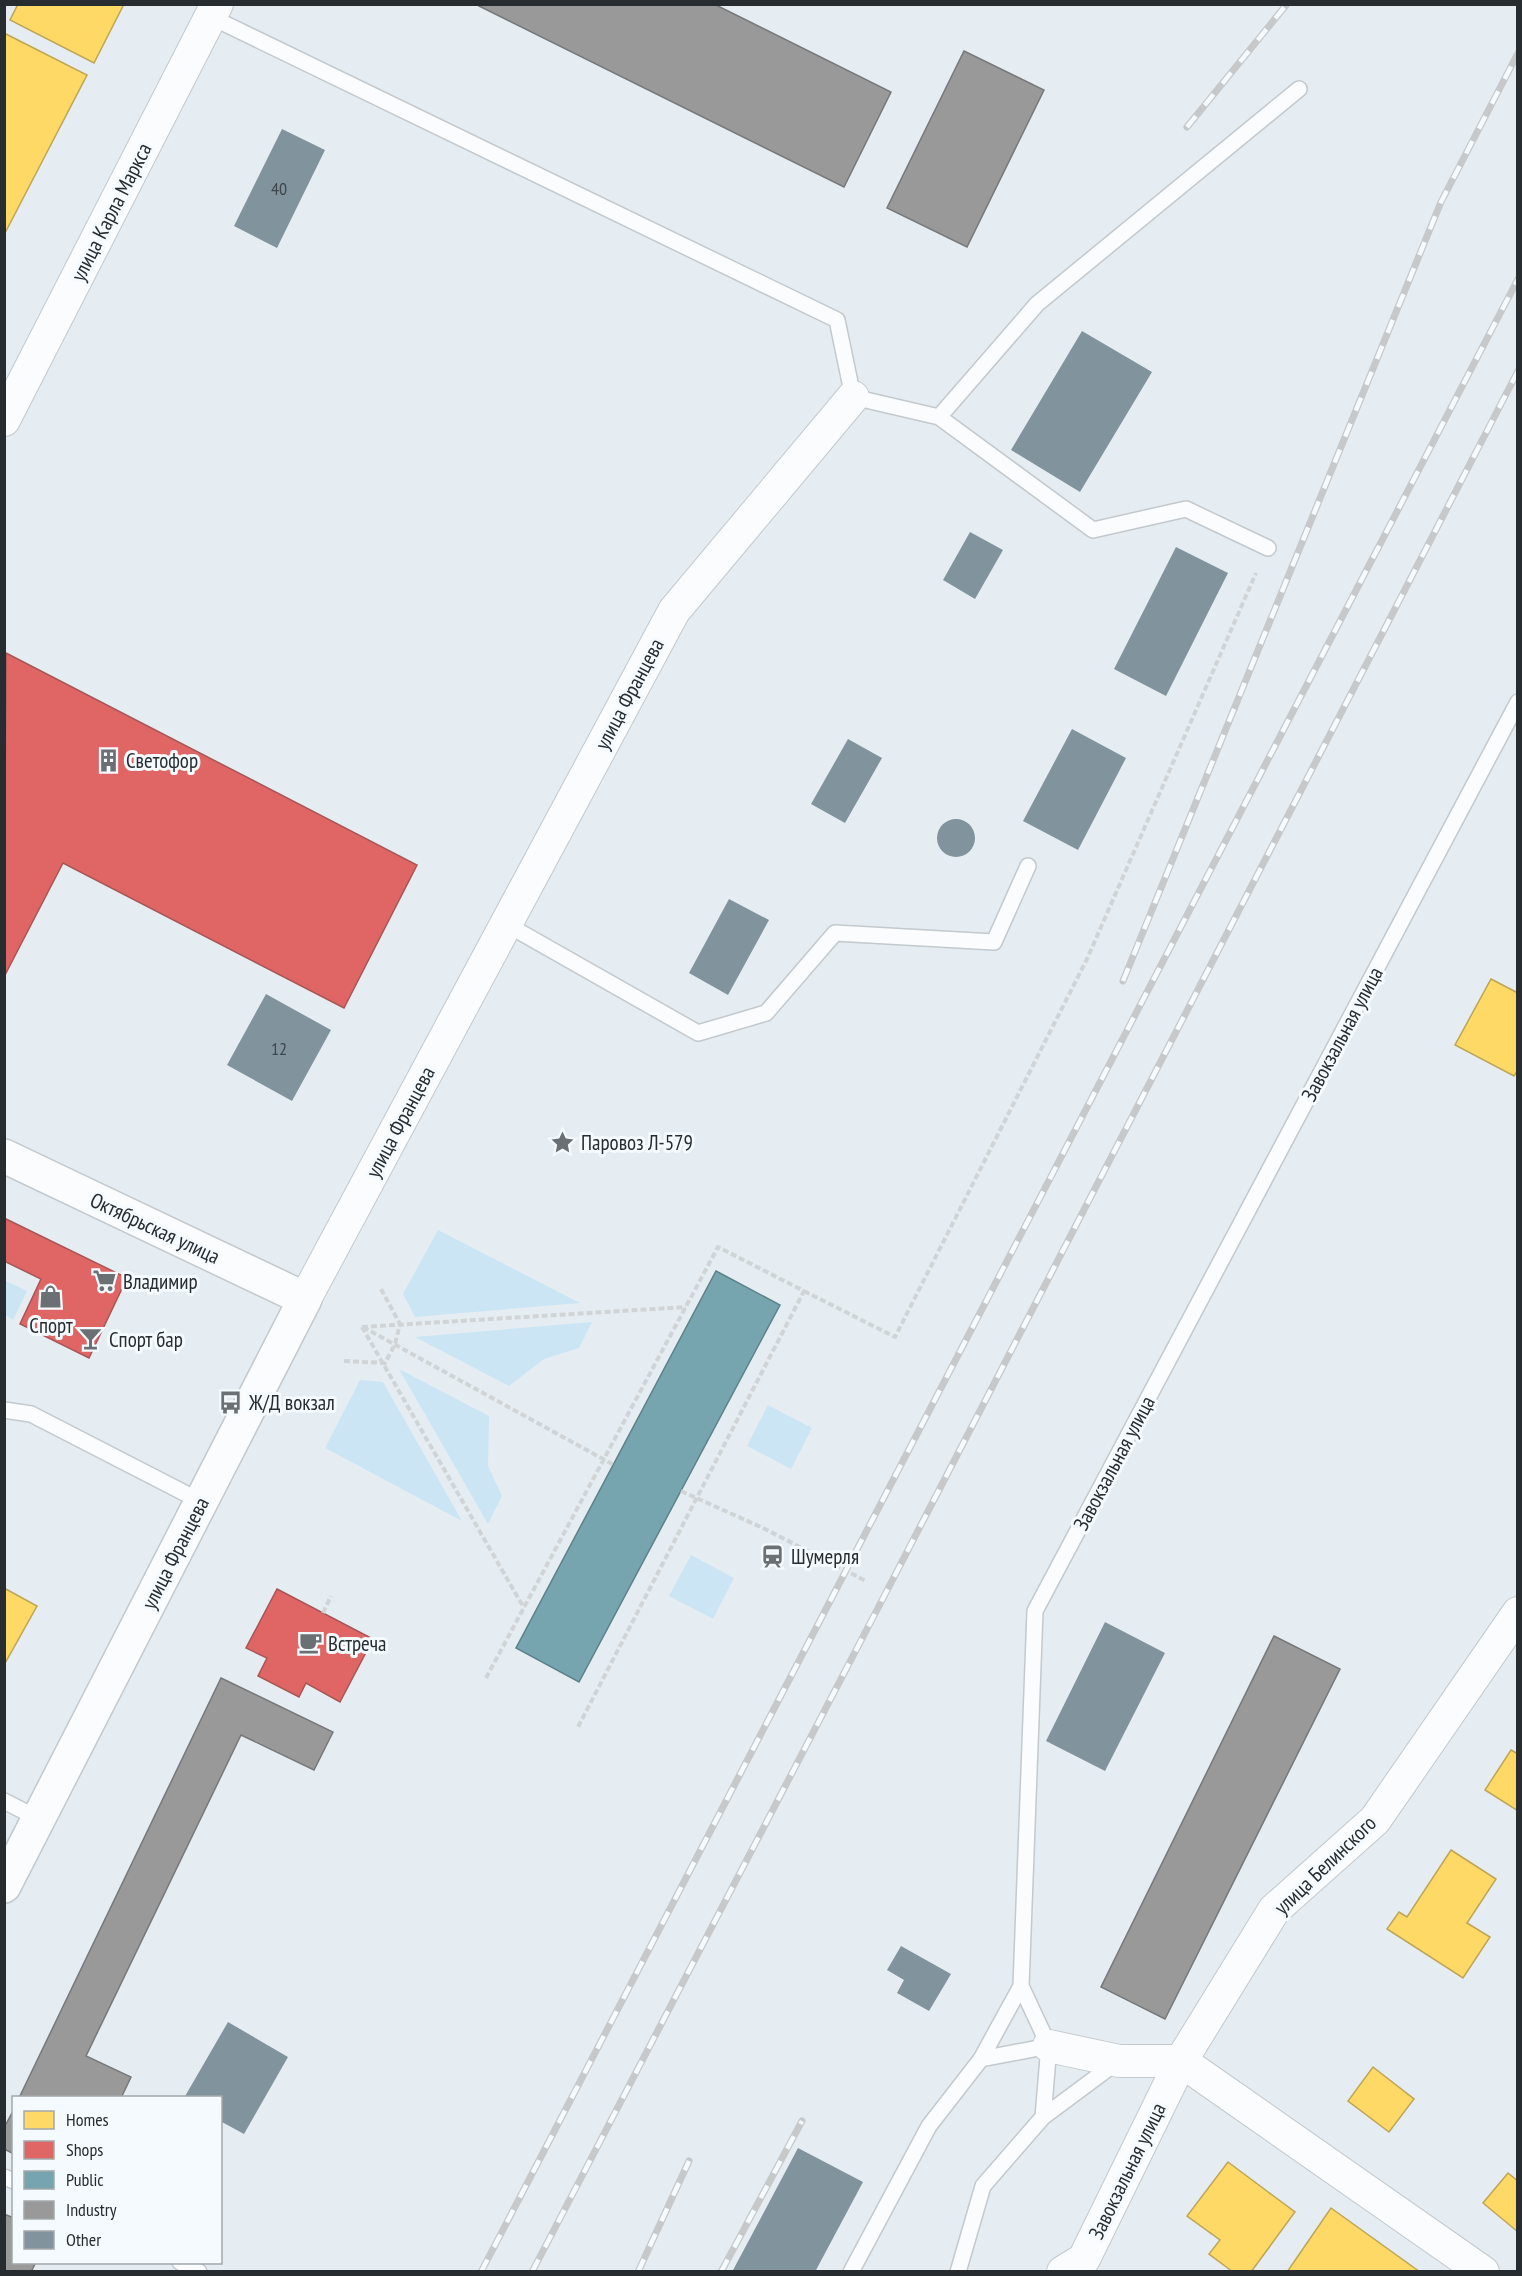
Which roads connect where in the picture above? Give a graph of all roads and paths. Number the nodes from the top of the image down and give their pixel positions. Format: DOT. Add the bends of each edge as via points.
graph roads {
  1 [pos="214,11"];
  2 [pos="1299,89"];
  3 [pos="853,397"];
  4 [pos="939,417"];
  5 [pos="4,420"];
  6 [pos="1268,548"];
  7 [pos="1518,702"];
  8 [pos="1028,866"];
  9 [pos="506,924"];
  10 [pos="4,1156"];
  11 [pos="381,1289"];
  12 [pos="804,1291"];
  13 [pos="305,1299"];
  14 [pos="686,1307"];
  15 [pos="400,1324"];
  16 [pos="362,1327"];
  17 [pos="394,1344"];
  18 [pos="344,1361"];
  19 [pos="385,1363"];
  20 [pos="4,1410"];
  21 [pos="604,1460"];
  22 [pos="614,1465"];
  23 [pos="681,1491"];
  24 [pos="696,1499"];
  25 [pos="201,1502"];
  26 [pos="866,1581"];
  27 [pos="331,1596"];
  28 [pos="524,1608"];
  29 [pos="323,1612"];
  30 [pos="1518,1613"];
  31 [pos="486,1678"];
  32 [pos="578,1727"];
  33 [pos="4,1801"];
  34 [pos="39,1819"];
  35 [pos="4,1886"];
  36 [pos="1021,1986"];
  37 [pos="1049,2046"];
  38 [pos="981,2060"];
  39 [pos="1119,2061"];
  40 [pos="1181,2061"];
  41 [pos="1042,2117"];
  42 [pos="184,2264"];
  43 [pos="198,2271"];
  44 [pos="851,2271"];
  45 [pos="958,2271"];
  46 [pos="1063,2271"];
  47 [pos="1483,2271"];
  1 -- 3 [label="lane" via="837,320"];
  1 -- 5 [label="street, улица Карла Маркса"];
  2 -- 4 [label="lane" via="1037,304"];
  3 -- 4 [label="lane"];
  3 -- 9 [label="street, улица Францева" via="674,611"];
  4 -- 6 [label="lane" via="1093,530 1186,508"];
  6 -- 12 [label="path" via="1087,959 895,1337"];
  7 -- 36 [label="lane, Завокзальная улица" via="1035,1611"];
  8 -- 9 [label="lane" via="994,942 835,933 766,1013 698,1033"];
  9 -- 13 [label="street, улица Францева"];
  10 -- 13 [label="main road, Октябрьская улица"];
  11 -- 15 [label="path"];
  12 -- 14 [label="path" via="718,1247"];
  12 -- 24 [label="path"];
  13 -- 25 [label="main road, улица Францева"];
  14 -- 15 [label="path"];
  14 -- 21 [label="path"];
  15 -- 16 [label="path"];
  15 -- 17 [label="path"];
  16 -- 17 [label="path"];
  16 -- 19 [label="path"];
  17 -- 19 [label="path"];
  17 -- 21 [label="path"];
  18 -- 19 [label="path"];
  19 -- 28 [label="path"];
  20 -- 25 [label="lane" via="31,1414"];
  21 -- 22 [label="path"];
  21 -- 28 [label="path"];
  23 -- 24 [label="path"];
  24 -- 26 [label="path"];
  24 -- 32 [label="path"];
  25 -- 34 [label="main road, улица Францева"];
  27 -- 29 [label="path"];
  28 -- 31 [label="path"];
  30 -- 40 [label="street, улица Белинского" via="1375,1820 1274,1910"];
  33 -- 34 [label="lane"];
  34 -- 35 [label="main road, улица Францева"];
  36 -- 37 [label="lane, Завокзальная улица"];
  36 -- 38 [label="lane"];
  37 -- 38 [label="lane"];
  37 -- 39 [label="street"];
  37 -- 41 [label="lane"];
  38 -- 44 [label="lane" via="929,2126"];
  39 -- 40 [label="street"];
  39 -- 41 [label="lane"];
  40 -- 46 [label="street, Завокзальная улица" via="1084,2259"];
  40 -- 47 [label="street"];
  41 -- 45 [label="lane" via="983,2186"];
  42 -- 43 [label="lane"];
}
